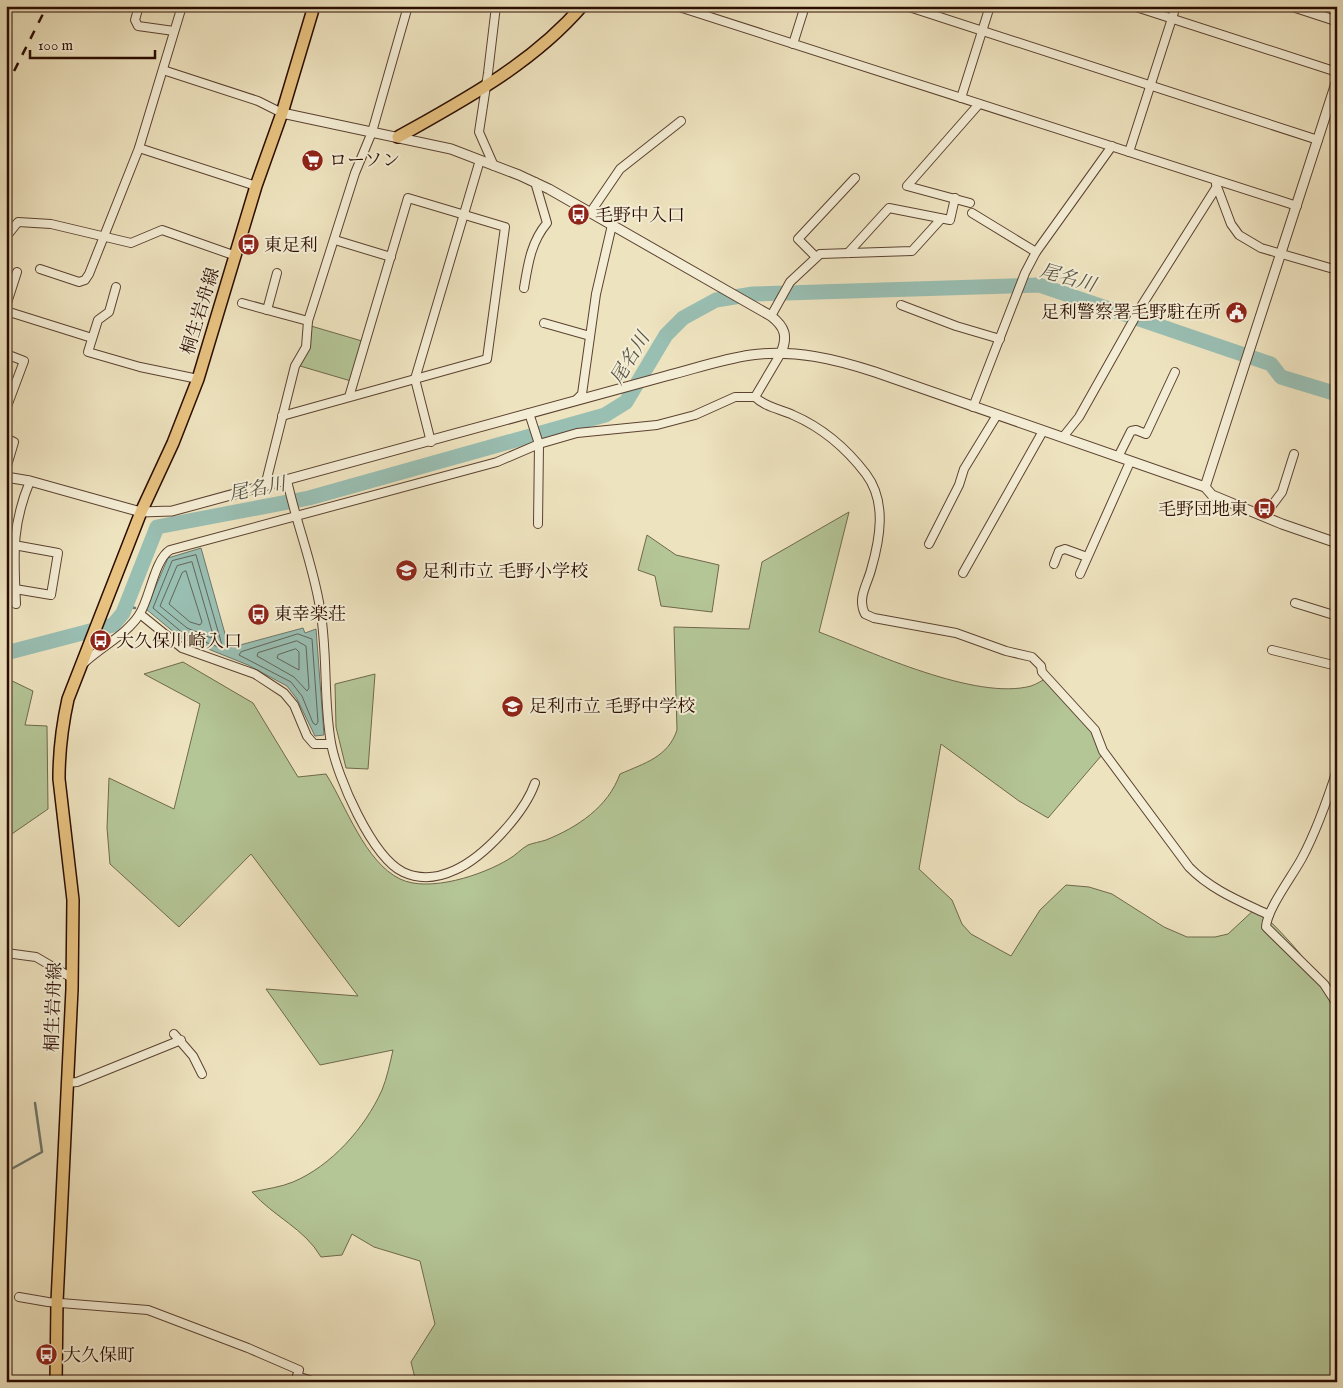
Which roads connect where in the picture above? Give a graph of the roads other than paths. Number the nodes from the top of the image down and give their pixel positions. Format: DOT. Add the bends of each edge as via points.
graph roads {
  1 [pos="139,6"];
  2 [pos="182,6"];
  3 [pos="314,6"];
  4 [pos="408,6"];
  5 [pos="496,6"];
  6 [pos="582,6"];
  7 [pos="676,6"];
  8 [pos="805,6"];
  9 [pos="906,6"];
  10 [pos="990,6"];
  11 [pos="1133,6"];
  12 [pos="1176,6"];
  13 [pos="1291,6"];
  14 [pos="1172,19"];
  15 [pos="1337,21"];
  16 [pos="174,31"];
  17 [pos="982,31"];
  18 [pos="793,44"];
  19 [pos="163,70"];
  20 [pos="1337,72"];
  21 [pos="1337,80"];
  22 [pos="1150,86"];
  23 [pos="486,87"];
  24 [pos="960,98"];
  25 [pos="979,104"];
  26 [pos="282,113"];
  27 [pos="681,121"];
  28 [pos="372,132"];
  29 [pos="398,137"];
  30 [pos="1318,140"];
  31 [pos="1112,146"];
  32 [pos="139,148"];
  33 [pos="1129,152"];
  34 [pos="480,160"];
  35 [pos="494,166"];
  36 [pos="855,178"];
  37 [pos="535,182"];
  38 [pos="1216,184"];
  39 [pos="256,186"];
  40 [pos="954,198"];
  41 [pos="970,203"];
  42 [pos="1297,206"];
  43 [pos="590,213"];
  44 [pos="972,213"];
  45 [pos="463,214"];
  46 [pos="941,219"];
  47 [pos="612,225"];
  48 [pos="6,237"];
  49 [pos="103,237"];
  50 [pos="335,240"];
  51 [pos="848,252"];
  52 [pos="1036,252"];
  53 [pos="1282,255"];
  54 [pos="236,256"];
  55 [pos="391,257"];
  56 [pos="816,257"];
  57 [pos="40,269"];
  58 [pos="1337,270"];
  59 [pos="17,272"];
  60 [pos="277,273"];
  61 [pos="116,287"];
  62 [pos="524,288"];
  63 [pos="242,303"];
  64 [pos="900,305"];
  65 [pos="6,306"];
  66 [pos="267,310"];
  67 [pos="6,311"];
  68 [pos="771,316"];
  69 [pos="308,321"];
  70 [pos="544,323"];
  71 [pos="590,336"];
  72 [pos="92,338"];
  73 [pos="1000,339"];
  74 [pos="781,353"];
  75 [pos="6,354"];
  76 [pos="1175,372"];
  77 [pos="198,379"];
  78 [pos="415,379"];
  79 [pos="349,397"];
  80 [pos="755,398"];
  81 [pos="577,399"];
  82 [pos="973,407"];
  83 [pos="6,408"];
  84 [pos="530,413"];
  85 [pos="997,415"];
  86 [pos="282,416"];
  87 [pos="1044,431"];
  88 [pos="1063,437"];
  89 [pos="6,438"];
  90 [pos="431,442"];
  91 [pos="538,442"];
  92 [pos="1294,454"];
  93 [pos="1118,456"];
  94 [pos="1130,462"];
  95 [pos="6,469"];
  96 [pos="6,477"];
  97 [pos="287,480"];
  98 [pos="30,481"];
  99 [pos="265,486"];
  100 [pos="1205,487"];
  101 [pos="142,512"];
  102 [pos="297,516"];
  103 [pos="1264,516"];
  104 [pos="538,524"];
  105 [pos="6,526"];
  106 [pos="15,528"];
  107 [pos="1337,543"];
  108 [pos="929,544"];
  109 [pos="14,545"];
  110 [pos="1087,557"];
  111 [pos="1054,564"];
  112 [pos="963,573"];
  113 [pos="1080,574"];
  114 [pos="15,590"];
  115 [pos="1295,603"];
  116 [pos="16,604"];
  117 [pos="140,614"];
  118 [pos="1337,616"];
  119 [pos="1272,650"];
  120 [pos="84,663"];
  121 [pos="1337,666"];
  122 [pos="331,744"];
  123 [pos="1337,770"];
  124 [pos="535,783"];
  125 [pos="1269,915"];
  126 [pos="6,953"];
  127 [pos="72,978"];
  128 [pos="1337,1004"];
  129 [pos="174,1034"];
  130 [pos="181,1040"];
  131 [pos="202,1074"];
  132 [pos="67,1083"];
  133 [pos="19,1297"];
  134 [pos="57,1302"];
  135 [pos="296,1379"];
  136 [pos="56,1382"];
  137 [pos="315,1382"];
  1 -- 16 [label="street" via="135,20 138,26"];
  2 -- 16 [label="street"];
  3 -- 26 [label="main road, 桐生岩舟線"];
  4 -- 28 [label="street"];
  5 -- 23 [label="street"];
  6 -- 23 [label="main road" via="529,58"];
  7 -- 18 [label="street"];
  8 -- 18 [label="street"];
  9 -- 17 [label="street"];
  10 -- 17 [label="street"];
  11 -- 14 [label="street"];
  12 -- 14 [label="street"];
  13 -- 15 [label="street"];
  14 -- 20 [label="street"];
  14 -- 22 [label="street"];
  16 -- 19 [label="street"];
  17 -- 22 [label="street"];
  17 -- 24 [label="street"];
  18 -- 24 [label="street"];
  19 -- 26 [label="street" via="258,101"];
  19 -- 32 [label="street"];
  21 -- 30 [label="street"];
  22 -- 30 [label="street"];
  22 -- 33 [label="street"];
  23 -- 29 [label="main road"];
  23 -- 35 [label="street" via="479,132"];
  24 -- 25 [label="street"];
  25 -- 31 [label="street"];
  25 -- 40 [label="street" via="907,186"];
  26 -- 28 [label="street"];
  26 -- 39 [label="main road, 桐生岩舟線"];
  27 -- 43 [label="street" via="620,169"];
  28 -- 29 [label="street"];
  28 -- 50 [label="street" via="355,173"];
  29 -- 34 [label="street" via="451,149"];
  30 -- 42 [label="street"];
  31 -- 33 [label="street"];
  31 -- 52 [label="street"];
  32 -- 39 [label="street"];
  32 -- 49 [label="street"];
  33 -- 38 [label="street"];
  34 -- 35 [label="street"];
  34 -- 45 [label="street"];
  35 -- 37 [label="street"];
  36 -- 56 [label="street" via="798,239"];
  37 -- 43 [label="street"];
  37 -- 62 [label="street" via="547,223 539,233 529,258"];
  38 -- 42 [label="street"];
  38 -- 53 [label="street" via="1238,235"];
  38 -- 88 [label="street" via="1079,417"];
  39 -- 54 [label="main road, 桐生岩舟線"];
  40 -- 41 [label="street"];
  40 -- 46 [label="street" via="950,220"];
  42 -- 53 [label="street"];
  43 -- 47 [label="street"];
  44 -- 52 [label="street"];
  45 -- 55 [label="street" via="408,198"];
  45 -- 78 [label="street"];
  45 -- 78 [label="street" via="505,227 487,359"];
  46 -- 51 [label="street" via="912,251"];
  46 -- 51 [label="street" via="889,208"];
  47 -- 68 [label="street"];
  47 -- 71 [label="street"];
  48 -- 49 [label="street" via="18,222 51,224"];
  49 -- 54 [label="street" via="131,243 162,230"];
  49 -- 57 [label="street" via="85,280 79,282"];
  50 -- 55 [label="street"];
  50 -- 69 [label="street"];
  51 -- 56 [label="street"];
  52 -- 73 [label="street"];
  53 -- 58 [label="street"];
  53 -- 100 [label="street"];
  54 -- 77 [label="main road, 桐生岩舟線"];
  55 -- 79 [label="street"];
  56 -- 68 [label="street" via="790,282"];
  59 -- 65 [label="street"];
  60 -- 66 [label="street"];
  61 -- 72 [label="street" via="109,312 98,320"];
  63 -- 66 [label="street"];
  64 -- 73 [label="street"];
  66 -- 69 [label="street"];
  67 -- 72 [label="street"];
  68 -- 74 [label="street" via="782,324 785,332 786,342"];
  69 -- 86 [label="street" via="306,347 296,366"];
  70 -- 71 [label="street"];
  71 -- 81 [label="street" via="582,394"];
  72 -- 77 [label="street" via="88,352 94,356"];
  73 -- 82 [label="street"];
  74 -- 80 [label="street"];
  74 -- 81 [label="street" via="736,358"];
  74 -- 82 [label="street" via="848,363"];
  75 -- 83 [label="street" via="24,361"];
  76 -- 93 [label="street" via="1146,434 1131,431"];
  77 -- 101 [label="main road, 桐生岩舟線"];
  78 -- 79 [label="street"];
  78 -- 90 [label="street"];
  79 -- 86 [label="street"];
  80 -- 91 [label="street" via="735,397 695,415 657,425 577,433"];
  80 -- 125 [label="street" via="822,430 852,458 874,485 881,515 871,570 862,597 865,614 956,633 1038,661 1042,672 1095,730 1103,751 1196,874 1226,894"];
  81 -- 84 [label="street"];
  82 -- 85 [label="street"];
  84 -- 90 [label="street"];
  84 -- 91 [label="street"];
  85 -- 87 [label="street"];
  85 -- 108 [label="street" via="964,469"];
  86 -- 99 [label="street"];
  87 -- 88 [label="street"];
  87 -- 112 [label="street"];
  88 -- 93 [label="street"];
  89 -- 95 [label="street" via="14,442"];
  90 -- 97 [label="street"];
  91 -- 102 [label="street" via="497,462"];
  91 -- 104 [label="street"];
  92 -- 103 [label="street" via="1282,492"];
  93 -- 94 [label="street"];
  94 -- 100 [label="street"];
  94 -- 110 [label="street"];
  96 -- 98 [label="street"];
  97 -- 99 [label="street"];
  97 -- 102 [label="street"];
  98 -- 101 [label="street"];
  98 -- 106 [label="street"];
  99 -- 101 [label="street" via="172,511"];
  100 -- 103 [label="street" via="1212,494"];
  101 -- 120 [label="main road, 桐生岩舟線"];
  102 -- 117 [label="street" via="170,550 162,558"];
  102 -- 122 [label="street" via="322,617"];
  103 -- 107 [label="street"];
  105 -- 106 [label="street"];
  106 -- 109 [label="street"];
  109 -- 114 [label="street"];
  109 -- 114 [label="street" via="58,553 51,595"];
  110 -- 111 [label="street" via="1065,549 1059,551"];
  110 -- 113 [label="street"];
  114 -- 116 [label="street"];
  115 -- 118 [label="street"];
  117 -- 120 [label="street" via="123,634 108,642"];
  117 -- 122 [label="street" via="182,648 255,674 284,693 294,705 307,736 314,744"];
  119 -- 121 [label="street"];
  120 -- 127 [label="main road, 桐生岩舟線" via="68,699 59,760 73,900"];
  122 -- 124 [label="street" via="339,772 369,835 392,864 412,876 439,876 476,857 526,804"];
  123 -- 125 [label="street" via="1324,811 1303,857"];
  125 -- 128 [label="street" via="1266,926 1269,931 1319,978"];
  126 -- 127 [label="street" via="36,957"];
  127 -- 132 [label="main road, 桐生岩舟線"];
  129 -- 130 [label="street"];
  130 -- 131 [label="street"];
  130 -- 132 [label="street" via="77,1082"];
  132 -- 134 [label="main road, 桐生岩舟線"];
  133 -- 134 [label="street"];
  134 -- 135 [label="street" via="148,1310 299,1370"];
  134 -- 136 [label="main road, 桐生岩舟線"];
  135 -- 137 [label="street"];
}
